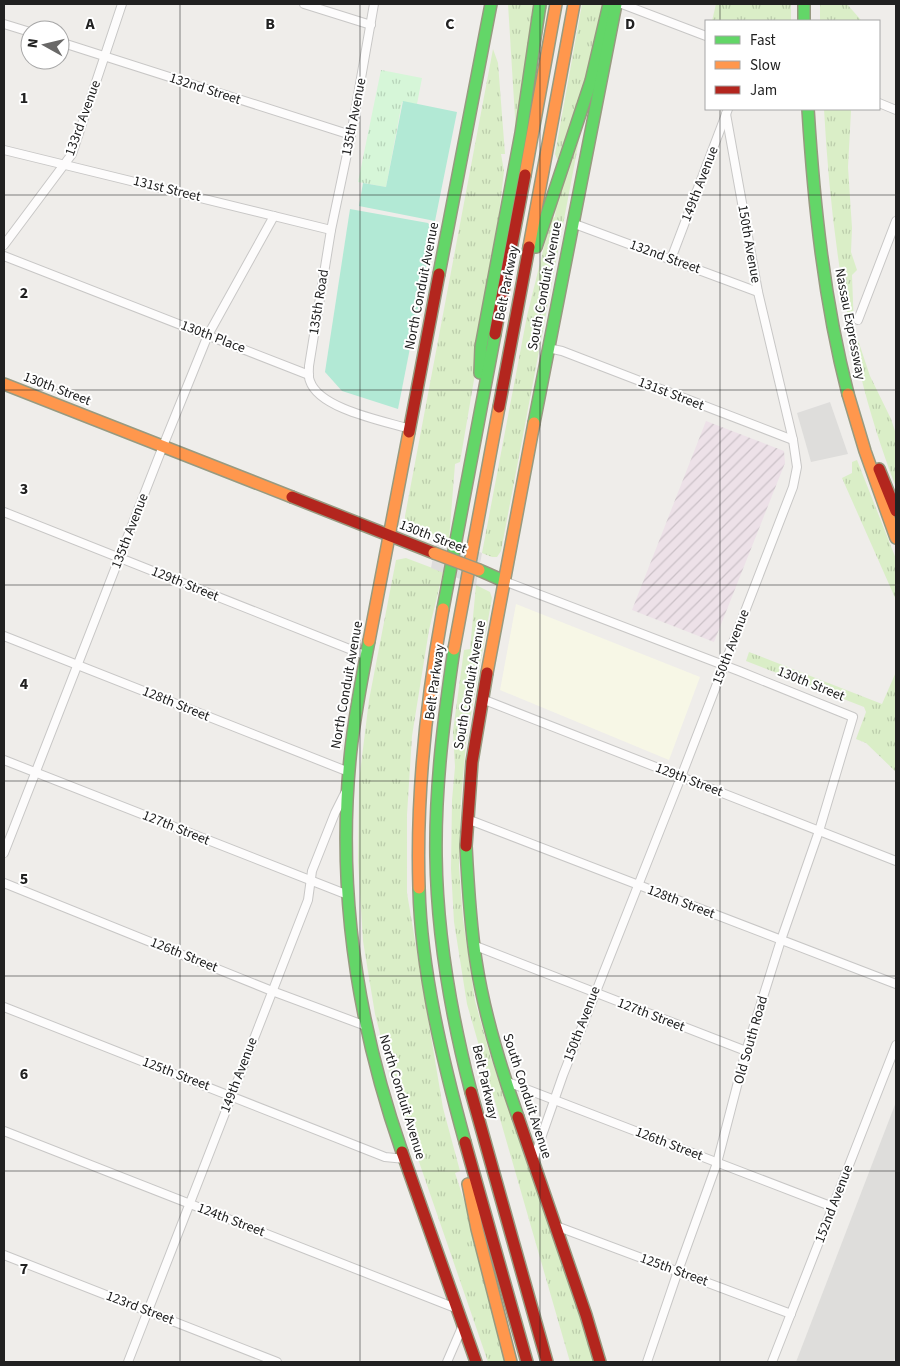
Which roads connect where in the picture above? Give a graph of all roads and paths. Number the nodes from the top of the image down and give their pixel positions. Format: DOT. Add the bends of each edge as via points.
graph roads {
  1 [pos="122,4"];
  2 [pos="304,4"];
  3 [pos="374,4"];
  4 [pos="491,4"];
  5 [pos="540,4"];
  6 [pos="556,4"];
  7 [pos="574,4"];
  8 [pos="609,4"];
  9 [pos="616,4"];
  10 [pos="622,4"];
  11 [pos="804,4"];
  12 [pos="804,20"];
  13 [pos="4,24"];
  14 [pos="371,25"];
  15 [pos="20,29"];
  16 [pos="705,36"];
  17 [pos="70,45"];
  18 [pos="105,57"];
  19 [pos="880,103"];
  20 [pos="896,110"];
  21 [pos="727,112"];
  22 [pos="808,113"];
  23 [pos="351,135"];
  24 [pos="4,150"];
  25 [pos="65,164"];
  26 [pos="274,216"];
  27 [pos="896,221"];
  28 [pos="572,223"];
  29 [pos="331,230"];
  30 [pos="4,245"];
  31 [pos="4,256"];
  32 [pos="671,259"];
  33 [pos="758,292"];
  34 [pos="518,302"];
  35 [pos="858,320"];
  36 [pos="208,335"];
  37 [pos="548,348"];
  38 [pos="309,375"];
  39 [pos="4,384"];
  40 [pos="851,401"];
  41 [pos="477,428"];
  42 [pos="410,430"];
  43 [pos="793,440"];
  44 [pos="163,446"];
  45 [pos="896,511"];
  46 [pos="4,512"];
  47 [pos="390,536"];
  48 [pos="896,538"];
  49 [pos="120,558"];
  50 [pos="504,581"];
  51 [pos="4,636"];
  52 [pos="366,656"];
  53 [pos="78,665"];
  54 [pos="724,665"];
  55 [pos="482,700"];
  56 [pos="853,717"];
  57 [pos="4,760"];
  58 [pos="36,772"];
  59 [pos="349,772"];
  60 [pos="681,777"];
  61 [pos="348,787"];
  62 [pos="467,819"];
  63 [pos="819,831"];
  64 [pos="4,853"];
  65 [pos="896,860"];
  66 [pos="310,881"];
  67 [pos="4,883"];
  68 [pos="637,885"];
  69 [pos="348,895"];
  70 [pos="781,940"];
  71 [pos="473,945"];
  72 [pos="896,984"];
  73 [pos="272,990"];
  74 [pos="594,993"];
  75 [pos="4,1007"];
  76 [pos="366,1026"];
  77 [pos="896,1045"];
  78 [pos="746,1051"];
  79 [pos="505,1081"];
  80 [pos="231,1096"];
  81 [pos="454,1100"];
  82 [pos="555,1100"];
  83 [pos="4,1131"];
  84 [pos="405,1159"];
  85 [pos="533,1162"];
  86 [pos="718,1163"];
  87 [pos="189,1204"];
  88 [pos="832,1207"];
  89 [pos="556,1226"];
  90 [pos="4,1255"];
  91 [pos="678,1271"];
  92 [pos="458,1309"];
  93 [pos="147,1311"];
  94 [pos="791,1314"];
  95 [pos="463,1325"];
  96 [pos="128,1362"];
  97 [pos="277,1362"];
  98 [pos="447,1362"];
  99 [pos="476,1362"];
  100 [pos="511,1362"];
  101 [pos="527,1362"];
  102 [pos="547,1362"];
  103 [pos="600,1362"];
  104 [pos="647,1362"];
  105 [pos="772,1362"];
  1 -- 18 [label="street, 133rd Avenue"];
  2 -- 14 [label="street"];
  3 -- 14 [label="street, 135th Avenue"];
  4 -- 42 [label="main road, North Conduit Avenue"];
  5 -- 41 [label="main road" via="517,154 481,347"];
  6 -- 41 [label="main road, Belt Parkway"];
  7 -- 34 [label="main road, Belt Parkway"];
  8 -- 34 [label="main road" via="592,81"];
  9 -- 28 [label="main road, South Conduit Avenue"];
  10 -- 16 [label="street"];
  11 -- 12 [label="main road"];
  13 -- 15 [label="street"];
  14 -- 23 [label="street, 135th Avenue"];
  17 -- 18 [label="street, 132nd Street"];
  18 -- 23 [label="street, 132nd Street"];
  18 -- 25 [label="street, 133rd Avenue" via="72,154"];
  19 -- 20 [label="street"];
  21 -- 32 [label="street, 149th Avenue"];
  21 -- 33 [label="street, 150th Avenue"];
  22 -- 40 [label="main road, Nassau Expressway" via="824,275"];
  23 -- 29 [label="street, 135th Avenue"];
  24 -- 25 [label="street, 131st Street"];
  25 -- 26 [label="street, 131st Street"];
  25 -- 30 [label="street, 133rd Avenue"];
  26 -- 29 [label="street, 131st Street"];
  26 -- 36 [label="street, 135th Avenue"];
  27 -- 35 [label="street"];
  28 -- 32 [label="street, 132nd Street"];
  28 -- 37 [label="main road, South Conduit Avenue"];
  29 -- 38 [label="street, 135th Road"];
  31 -- 36 [label="street, 130th Place"];
  32 -- 33 [label="street, 132nd Street"];
  33 -- 43 [label="street, 150th Avenue"];
  34 -- 102 [label="main road, Belt Parkway" via="448,696 436,838 445,963 465,1067 486,1152"];
  36 -- 38 [label="street, 130th Place"];
  36 -- 44 [label="street, 135th Avenue"];
  37 -- 43 [label="street, 131st Street"];
  37 -- 50 [label="main road, South Conduit Avenue"];
  38 -- 42 [label="street" via="318,393 335,406"];
  39 -- 44 [label="main road, 130th Street"];
  40 -- 45 [label="main road"];
  40 -- 48 [label="main road, Nassau Expressway"];
  41 -- 81 [label="main road, Belt Parkway" via="436,651 418,819 419,895 425,952"];
  42 -- 47 [label="main road, North Conduit Avenue"];
  43 -- 54 [label="street, 150th Avenue" via="797,466 793,487"];
  44 -- 47 [label="main road, 130th Street"];
  44 -- 49 [label="street, 135th Avenue"];
  46 -- 49 [label="street, 129th Street"];
  47 -- 50 [label="main road, 130th Street, bridge"];
  47 -- 52 [label="main road, North Conduit Avenue"];
  49 -- 52 [label="street, 129th Street"];
  49 -- 53 [label="street, 135th Avenue"];
  50 -- 54 [label="street, 130th Street"];
  50 -- 55 [label="main road, South Conduit Avenue"];
  51 -- 53 [label="street, 128th Street"];
  52 -- 59 [label="main road, North Conduit Avenue"];
  53 -- 58 [label="street, 135th Avenue"];
  53 -- 59 [label="street, 128th Street"];
  54 -- 56 [label="street, 130th Street"];
  54 -- 60 [label="street, 150th Avenue"];
  55 -- 60 [label="street, 129th Street"];
  55 -- 62 [label="main road, South Conduit Avenue"];
  56 -- 63 [label="street, Old South Road"];
  57 -- 58 [label="street, 127th Street"];
  58 -- 64 [label="street, 135th Avenue"];
  58 -- 66 [label="street, 127th Street"];
  59 -- 61 [label="main road, North Conduit Avenue"];
  60 -- 63 [label="street, 129th Street"];
  60 -- 68 [label="street, 150th Avenue"];
  61 -- 66 [label="street, 149th Avenue" via="334,813"];
  61 -- 69 [label="main road, North Conduit Avenue"];
  62 -- 68 [label="street, 128th Street"];
  62 -- 71 [label="main road, South Conduit Avenue"];
  63 -- 65 [label="street, 129th Street"];
  63 -- 70 [label="street, Old South Road"];
  66 -- 69 [label="street, 127th Street"];
  66 -- 73 [label="street, 149th Avenue" via="308,900"];
  67 -- 73 [label="street, 126th Street"];
  68 -- 70 [label="street, 128th Street"];
  68 -- 74 [label="street, 150th Avenue"];
  69 -- 76 [label="main road, North Conduit Avenue" via="354,960"];
  70 -- 72 [label="street, 128th Street"];
  70 -- 78 [label="street, Old South Road"];
  71 -- 74 [label="street, 127th Street"];
  71 -- 79 [label="main road, South Conduit Avenue" via="487,1019"];
  73 -- 76 [label="street, 126th Street"];
  73 -- 80 [label="street, 149th Avenue"];
  74 -- 78 [label="street, 127th Street"];
  74 -- 82 [label="street, 150th Avenue"];
  75 -- 80 [label="street, 125th Street"];
  76 -- 84 [label="main road, North Conduit Avenue" via="379,1080"];
  77 -- 88 [label="street, 152nd Avenue"];
  78 -- 86 [label="street, Old South Road"];
  79 -- 82 [label="street, 126th Street"];
  79 -- 85 [label="main road, South Conduit Avenue"];
  80 -- 84 [label="street, 125th Street" via="386,1157"];
  80 -- 87 [label="street, 149th Avenue"];
  81 -- 100 [label="main road" via="472,1208"];
  81 -- 101 [label="main road, Belt Parkway"];
  82 -- 85 [label="street, 150th Avenue"];
  82 -- 86 [label="street, 126th Street"];
  83 -- 87 [label="street, 124th Street"];
  84 -- 92 [label="main road, North Conduit Avenue"];
  85 -- 89 [label="main road, South Conduit Avenue"];
  86 -- 88 [label="street, 126th Street"];
  86 -- 91 [label="street, Old South Road"];
  87 -- 92 [label="street, 124th Street"];
  87 -- 93 [label="street, 149th Avenue"];
  88 -- 94 [label="street, 152nd Avenue"];
  89 -- 91 [label="street, 125th Street"];
  89 -- 103 [label="main road, South Conduit Avenue"];
  90 -- 93 [label="street, 123rd Street"];
  91 -- 94 [label="street, 125th Street"];
  91 -- 104 [label="street, Old South Road"];
  92 -- 95 [label="main road, North Conduit Avenue"];
  93 -- 96 [label="street, 149th Avenue"];
  93 -- 97 [label="street, 123rd Street"];
  94 -- 105 [label="street, 152nd Avenue"];
  95 -- 98 [label="street"];
  95 -- 99 [label="main road, North Conduit Avenue"];
}
